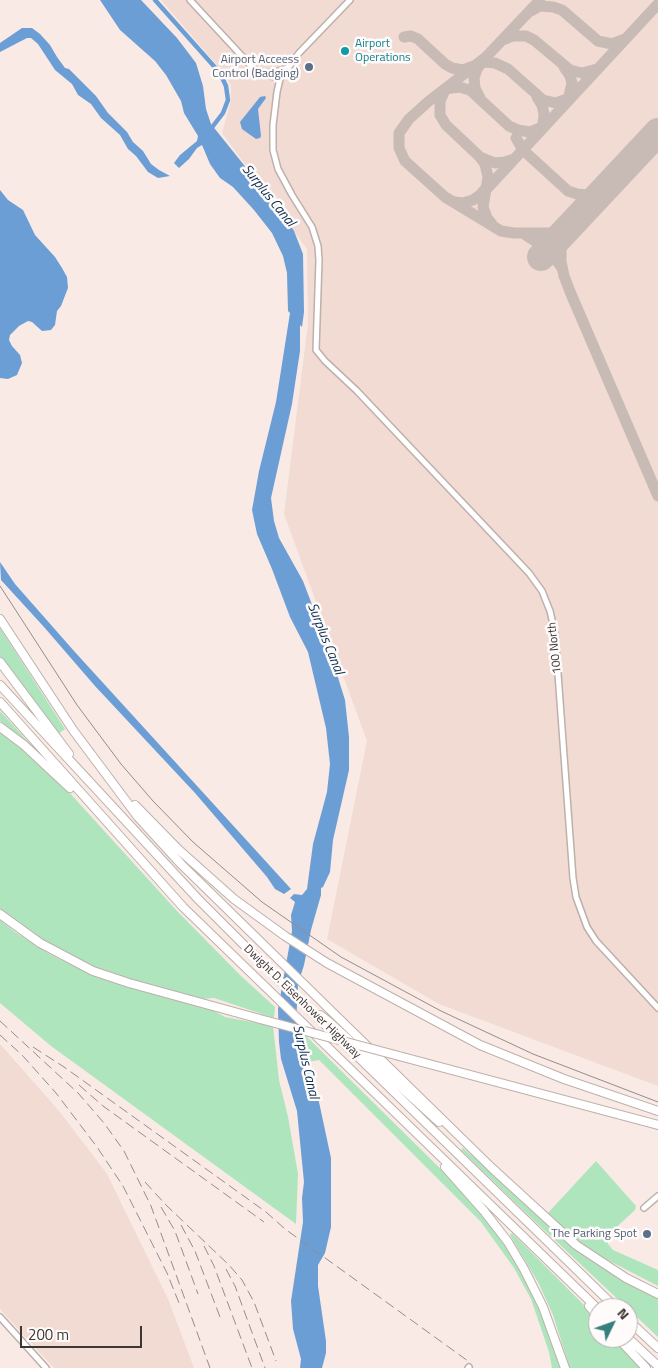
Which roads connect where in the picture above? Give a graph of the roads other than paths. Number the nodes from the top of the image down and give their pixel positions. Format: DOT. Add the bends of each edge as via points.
graph roads {
  1 [pos="190,0"];
  2 [pos="350,0"];
  3 [pos="289,66"];
  4 [pos="262,73"];
  5 [pos="280,80"];
  6 [pos="0,619"];
  7 [pos="0,662"];
  8 [pos="0,685"];
  9 [pos="0,702"];
  10 [pos="0,727"];
  11 [pos="73,730"];
  12 [pos="98,791"];
  13 [pos="111,827"];
  14 [pos="0,914"];
  15 [pos="303,1004"];
  16 [pos="658,1008"];
  17 [pos="658,1111"];
  18 [pos="402,1119"];
  19 [pos="658,1125"];
  20 [pos="495,1171"];
  21 [pos="658,1196"];
  22 [pos="644,1208"];
  23 [pos="547,1260"];
  24 [pos="658,1293"];
  25 [pos="606,1298"];
  26 [pos="588,1299"];
  27 [pos="588,1305"];
  28 [pos="0,1317"];
  29 [pos="638,1328"];
  30 [pos="638,1329"];
  31 [pos="658,1345"];
  32 [pos="638,1347"];
  33 [pos="627,1348"];
  34 [pos="658,1348"];
  35 [pos="658,1366"];
  36 [pos="46,1368"];
  37 [pos="565,1368"];
  38 [pos="646,1368"];
  1 -- 4 [label="street" via="248,63"];
  2 -- 3 [label="street"];
  3 -- 4 [label="street" via="276,72"];
  3 -- 5 [label="street"];
  4 -- 5 [label="street"];
  5 -- 16 [label="street, 100 North" via="272,142 283,180 312,227 318,246 316,350 529,573 542,591 555,633 576,897 586,927 596,942"];
  6 -- 11 [label="highway"];
  7 -- 12 [label="highway"];
  8 -- 12 [label="highway, Dwight D. Eisenhower Highway"];
  9 -- 13 [label="highway, Dwight D. Eisenhower Highway"];
  10 -- 13 [label="highway" via="24,745"];
  11 -- 17 [label="highway" via="108,774 179,850 234,899 285,936 480,1045 564,1079"];
  11 -- 20 [label="highway" via="138,817 181,864"];
  12 -- 15 [label="highway, Dwight D. Eisenhower Highway" via="198,899"];
  13 -- 18 [label="highway, Dwight D. Eisenhower Highway" via="183,907"];
  14 -- 19 [label="highway, bridge" via="66,958 128,983"];
  15 -- 20 [label="highway" via="328,1021"];
  15 -- 25 [label="highway, Dwight D. Eisenhower Highway"];
  18 -- 23 [label="highway, Dwight D. Eisenhower Highway"];
  18 -- 37 [label="highway" via="508,1242 540,1300"];
  20 -- 24 [label="highway" via="576,1245 626,1278"];
  21 -- 22 [label="street"];
  23 -- 26 [label="highway, Dwight D. Eisenhower Highway"];
  23 -- 27 [label="highway"];
  28 -- 36 [label="street"];
  29 -- 31 [label="highway"];
  30 -- 34 [label="highway"];
  32 -- 35 [label="highway"];
  33 -- 38 [label="highway"];
}
